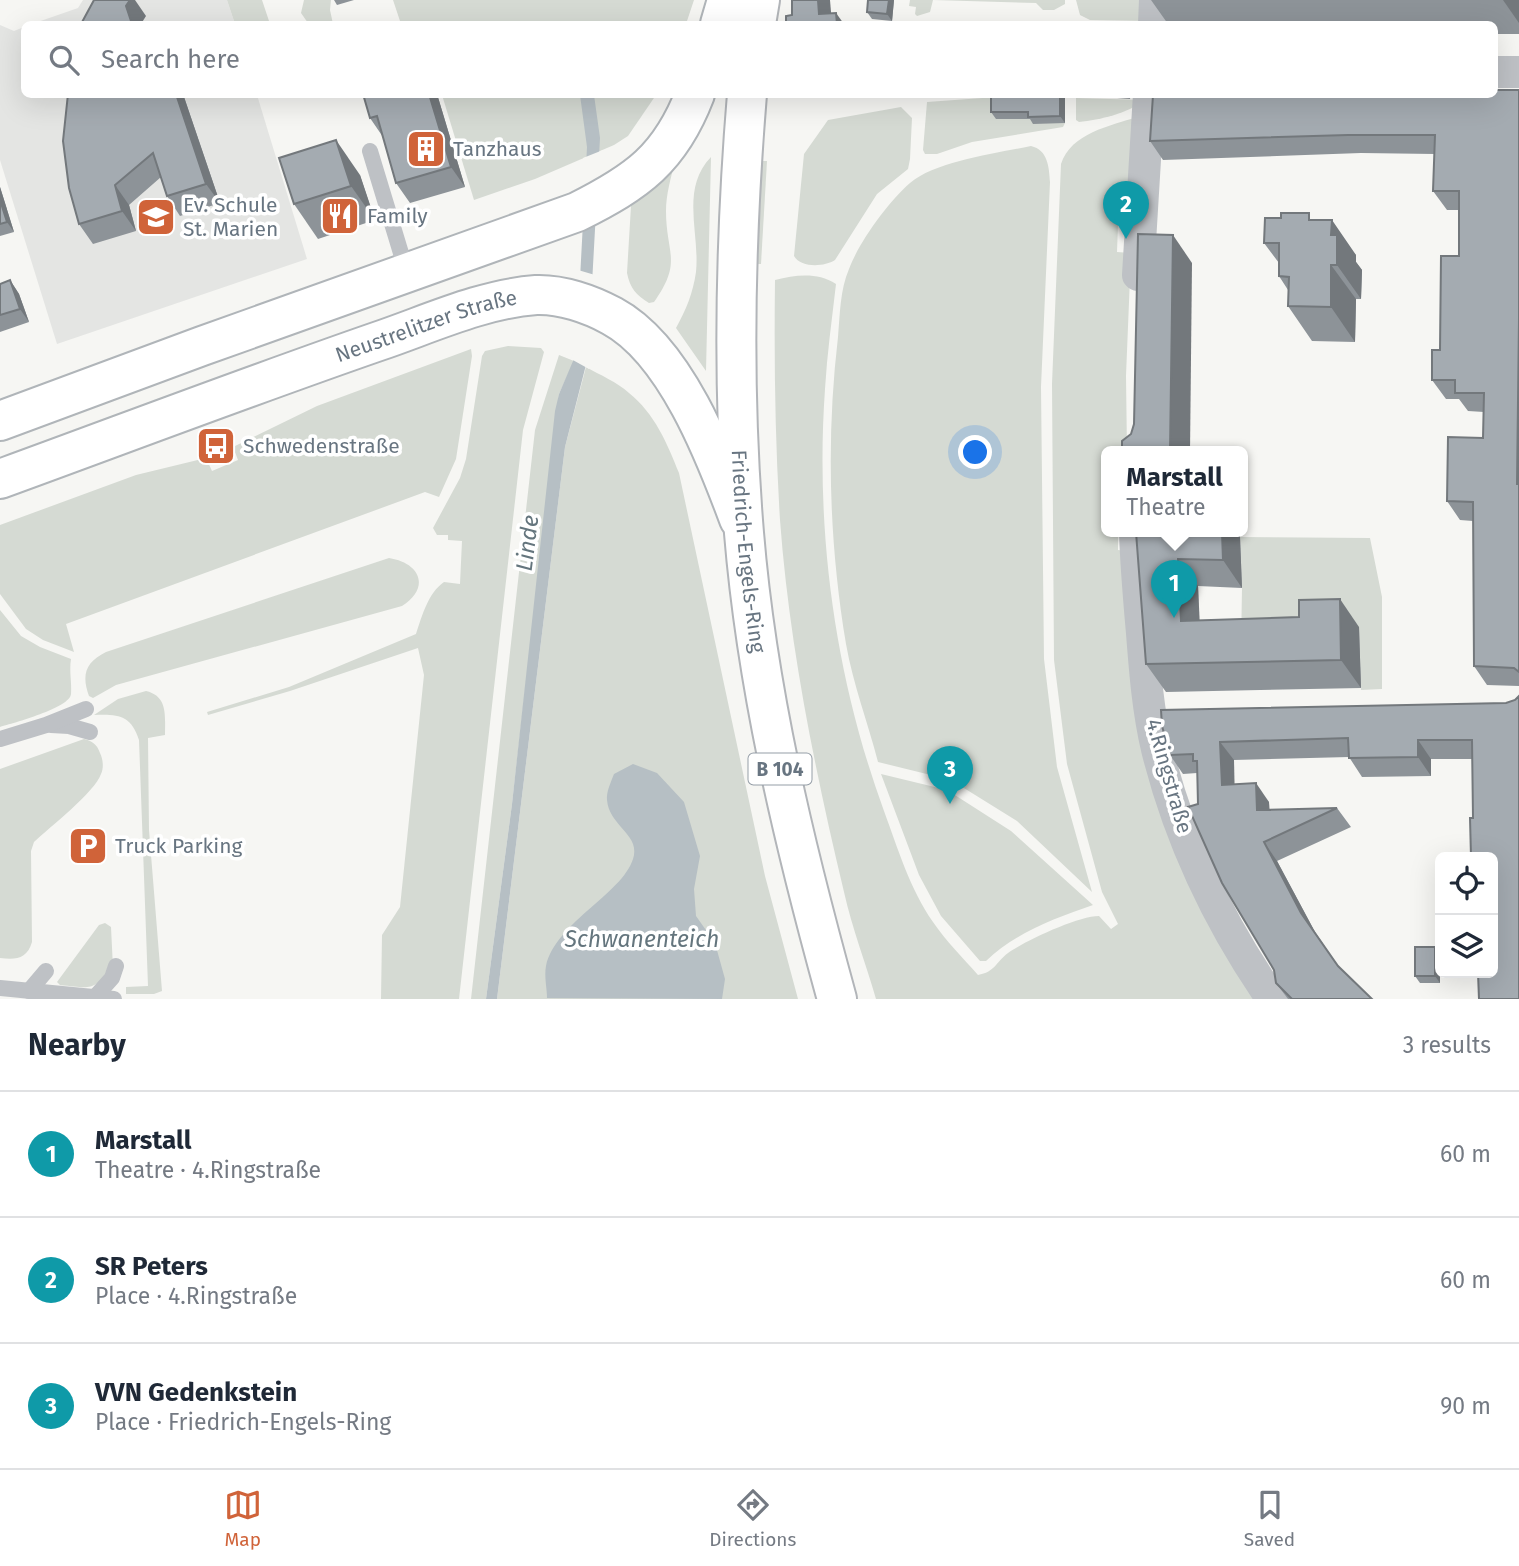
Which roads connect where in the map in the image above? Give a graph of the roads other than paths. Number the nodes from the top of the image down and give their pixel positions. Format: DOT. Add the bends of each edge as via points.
graph roads {
  1 [pos="727,0"];
  2 [pos="760,0"];
  3 [pos="1156,0"];
  4 [pos="720,21"];
  5 [pos="756,21"];
  6 [pos="1154,21"];
  7 [pos="1498,72"];
  8 [pos="1519,72"];
  9 [pos="693,98"];
  10 [pos="747,98"];
  11 [pos="1149,98"];
  12 [pos="370,150"];
  13 [pos="407,273"];
  14 [pos="1138,304"];
  15 [pos="0,421"];
  16 [pos="0,479"];
  17 [pos="744,534"];
  18 [pos="1136,537"];
  19 [pos="86,709"];
  20 [pos="46,725"];
  21 [pos="90,732"];
  22 [pos="0,739"];
  23 [pos="116,966"];
  24 [pos="46,971"];
  25 [pos="0,988"];
  26 [pos="29,991"];
  27 [pos="94,997"];
  28 [pos="114,999"];
  29 [pos="837,999"];
  30 [pos="1272,999"];
  1 -- 4 [label="main road"];
  2 -- 5 [label="main road"];
  3 -- 6 [label="street"];
  7 -- 8 [label="street"];
  9 -- 13 [label="main road" via="667,148 631,183 593,204"];
  10 -- 17 [label="main road, Friedrich-Engels-Ring / B 104" via="737,390"];
  11 -- 14 [label="street"];
  12 -- 13 [label="lane"];
  13 -- 15 [label="main road"];
  16 -- 17 [label="main road, Neustrelitzer Straße" via="493,302 536,295 584,305 627,325 670,374 717,458"];
  17 -- 29 [label="main road, Friedrich-Engels-Ring / B 104" via="776,751"];
  18 -- 30 [label="street, 4.Ringstraße" via="1164,711 1157,748 1168,789 1223,921"];
  19 -- 20 [label="lane"];
  20 -- 21 [label="lane"];
  20 -- 22 [label="lane"];
  23 -- 27 [label="lane" via="112,978"];
  24 -- 26 [label="lane"];
  25 -- 26 [label="lane"];
  26 -- 27 [label="lane"];
  27 -- 28 [label="lane"];
}
